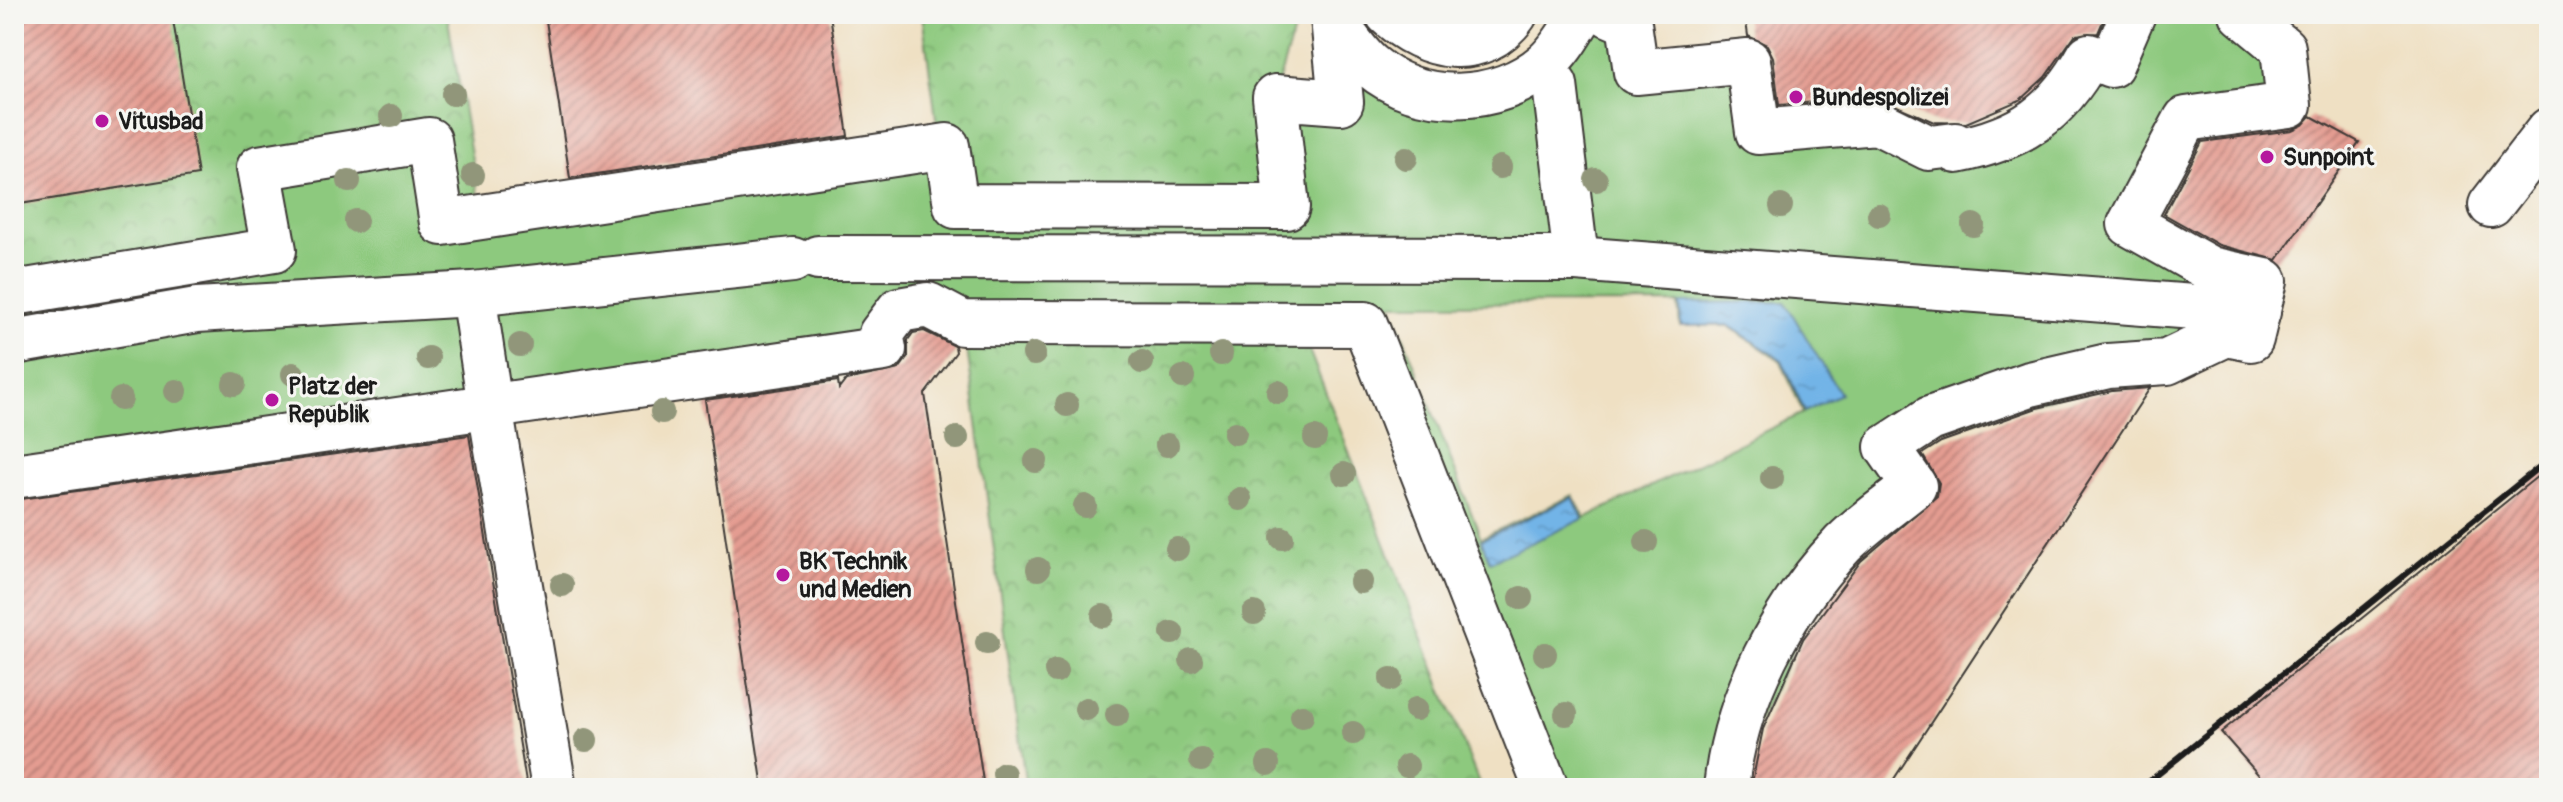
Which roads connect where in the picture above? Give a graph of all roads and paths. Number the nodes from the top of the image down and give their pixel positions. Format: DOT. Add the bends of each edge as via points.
graph roads {
  1 [pos="1388,14"];
  2 [pos="1515,14"];
  3 [pos="1582,14"];
  4 [pos="1608,14"];
  5 [pos="2133,14"];
  6 [pos="2242,14"];
  7 [pos="1555,85"];
  8 [pos="2549,130"];
  9 [pos="925,151"];
  10 [pos="2491,205"];
  11 [pos="949,259"];
  12 [pos="1576,259"];
  13 [pos="14,293"];
  14 [pos="473,294"];
  15 [pos="2258,312"];
  16 [pos="14,342"];
  17 [pos="491,413"];
  18 [pos="14,476"];
  19 [pos="554,788"];
  20 [pos="1546,788"];
  21 [pos="1726,788"];
  1 -- 2 [label="street" via="1410,34 1458,47 1487,39"];
  3 -- 9 [label="street" via="1545,64 1478,96 1436,96 1401,86 1370,66 1333,18 1341,102 1275,97 1287,207 956,206 947,146"];
  4 -- 5 [label="street" via="1629,23 1636,72 1748,61 1758,132 1877,122 1929,148 1955,145 1957,151 1993,143 2038,120 2061,98 2089,56 2111,65"];
  6 -- 15 [label="street" via="2283,48 2289,105 2186,119 2130,224 2210,269 2265,281"];
  7 -- 12 [label="street"];
  8 -- 10 [label="street"];
  9 -- 11 [label="street"];
  9 -- 13 [label="street" via="442,223 429,140 259,168 274,250"];
  11 -- 12 [label="street"];
  11 -- 14 [label="street" via="805,259"];
  12 -- 15 [label="street"];
  14 -- 16 [label="street" via="197,310"];
  14 -- 17 [label="street"];
  15 -- 21 [label="street" via="2251,339 2226,334 2167,362 2108,366 2030,384 1930,419 1887,447 1914,486 1844,544 1765,654 1745,708"];
  17 -- 18 [label="street"];
  17 -- 19 [label="street"];
  17 -- 20 [label="street" via="884,349 881,334 899,310 928,305 962,323 1365,324"];
}
